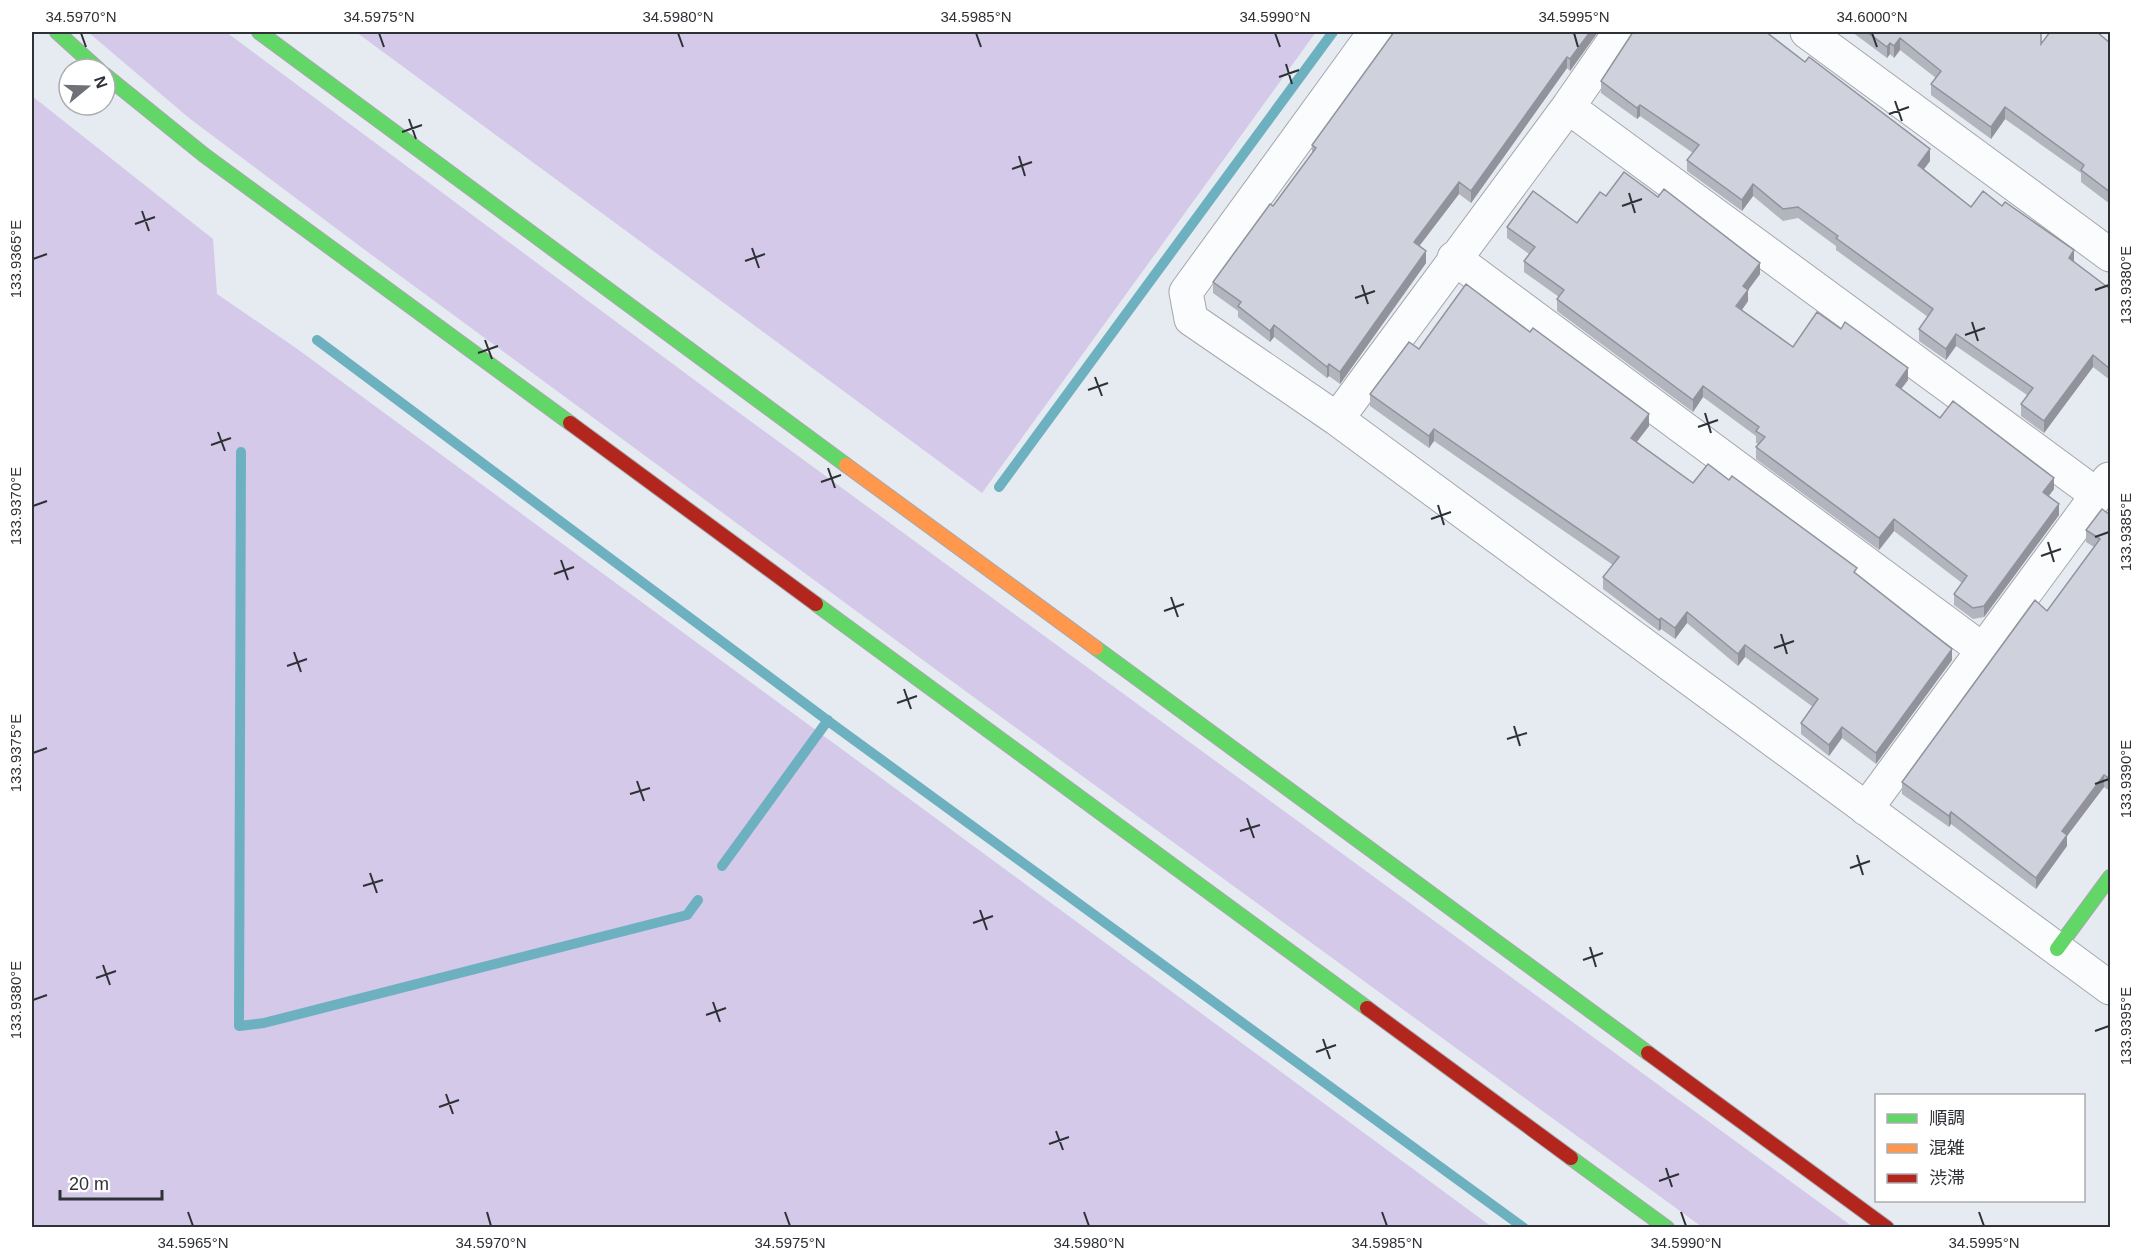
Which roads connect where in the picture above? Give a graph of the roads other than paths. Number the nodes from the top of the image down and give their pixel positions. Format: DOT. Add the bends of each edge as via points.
graph roads {
  1 [pos="57,32"];
  2 [pos="259,32"];
  3 [pos="1375,32"];
  4 [pos="1620,32"];
  5 [pos="1807,32"];
  6 [pos="85,57"];
  7 [pos="117,85"];
  8 [pos="1568,107"];
  9 [pos="2110,255"];
  10 [pos="1454,258"];
  11 [pos="1337,419"];
  12 [pos="2104,486"];
  13 [pos="1983,650"];
  14 [pos="1866,809"];
  15 [pos="2110,877"];
  16 [pos="2057,949"];
  17 [pos="2110,988"];
  18 [pos="1667,1227"];
  19 [pos="1887,1227"];
  1 -- 6 [label="street"];
  2 -- 19 [label="street"];
  3 -- 11 [label="street" via="1186,292 1191,319"];
  4 -- 8 [label="street"];
  5 -- 9 [label="street"];
  7 -- 18 [label="street" via="204,155"];
  8 -- 10 [label="street"];
  8 -- 12 [label="street"];
  10 -- 11 [label="street"];
  10 -- 13 [label="street"];
  11 -- 14 [label="street"];
  12 -- 13 [label="street"];
  13 -- 14 [label="street"];
  14 -- 16 [label="street"];
  15 -- 16 [label="street"];
  16 -- 17 [label="street"];
}
